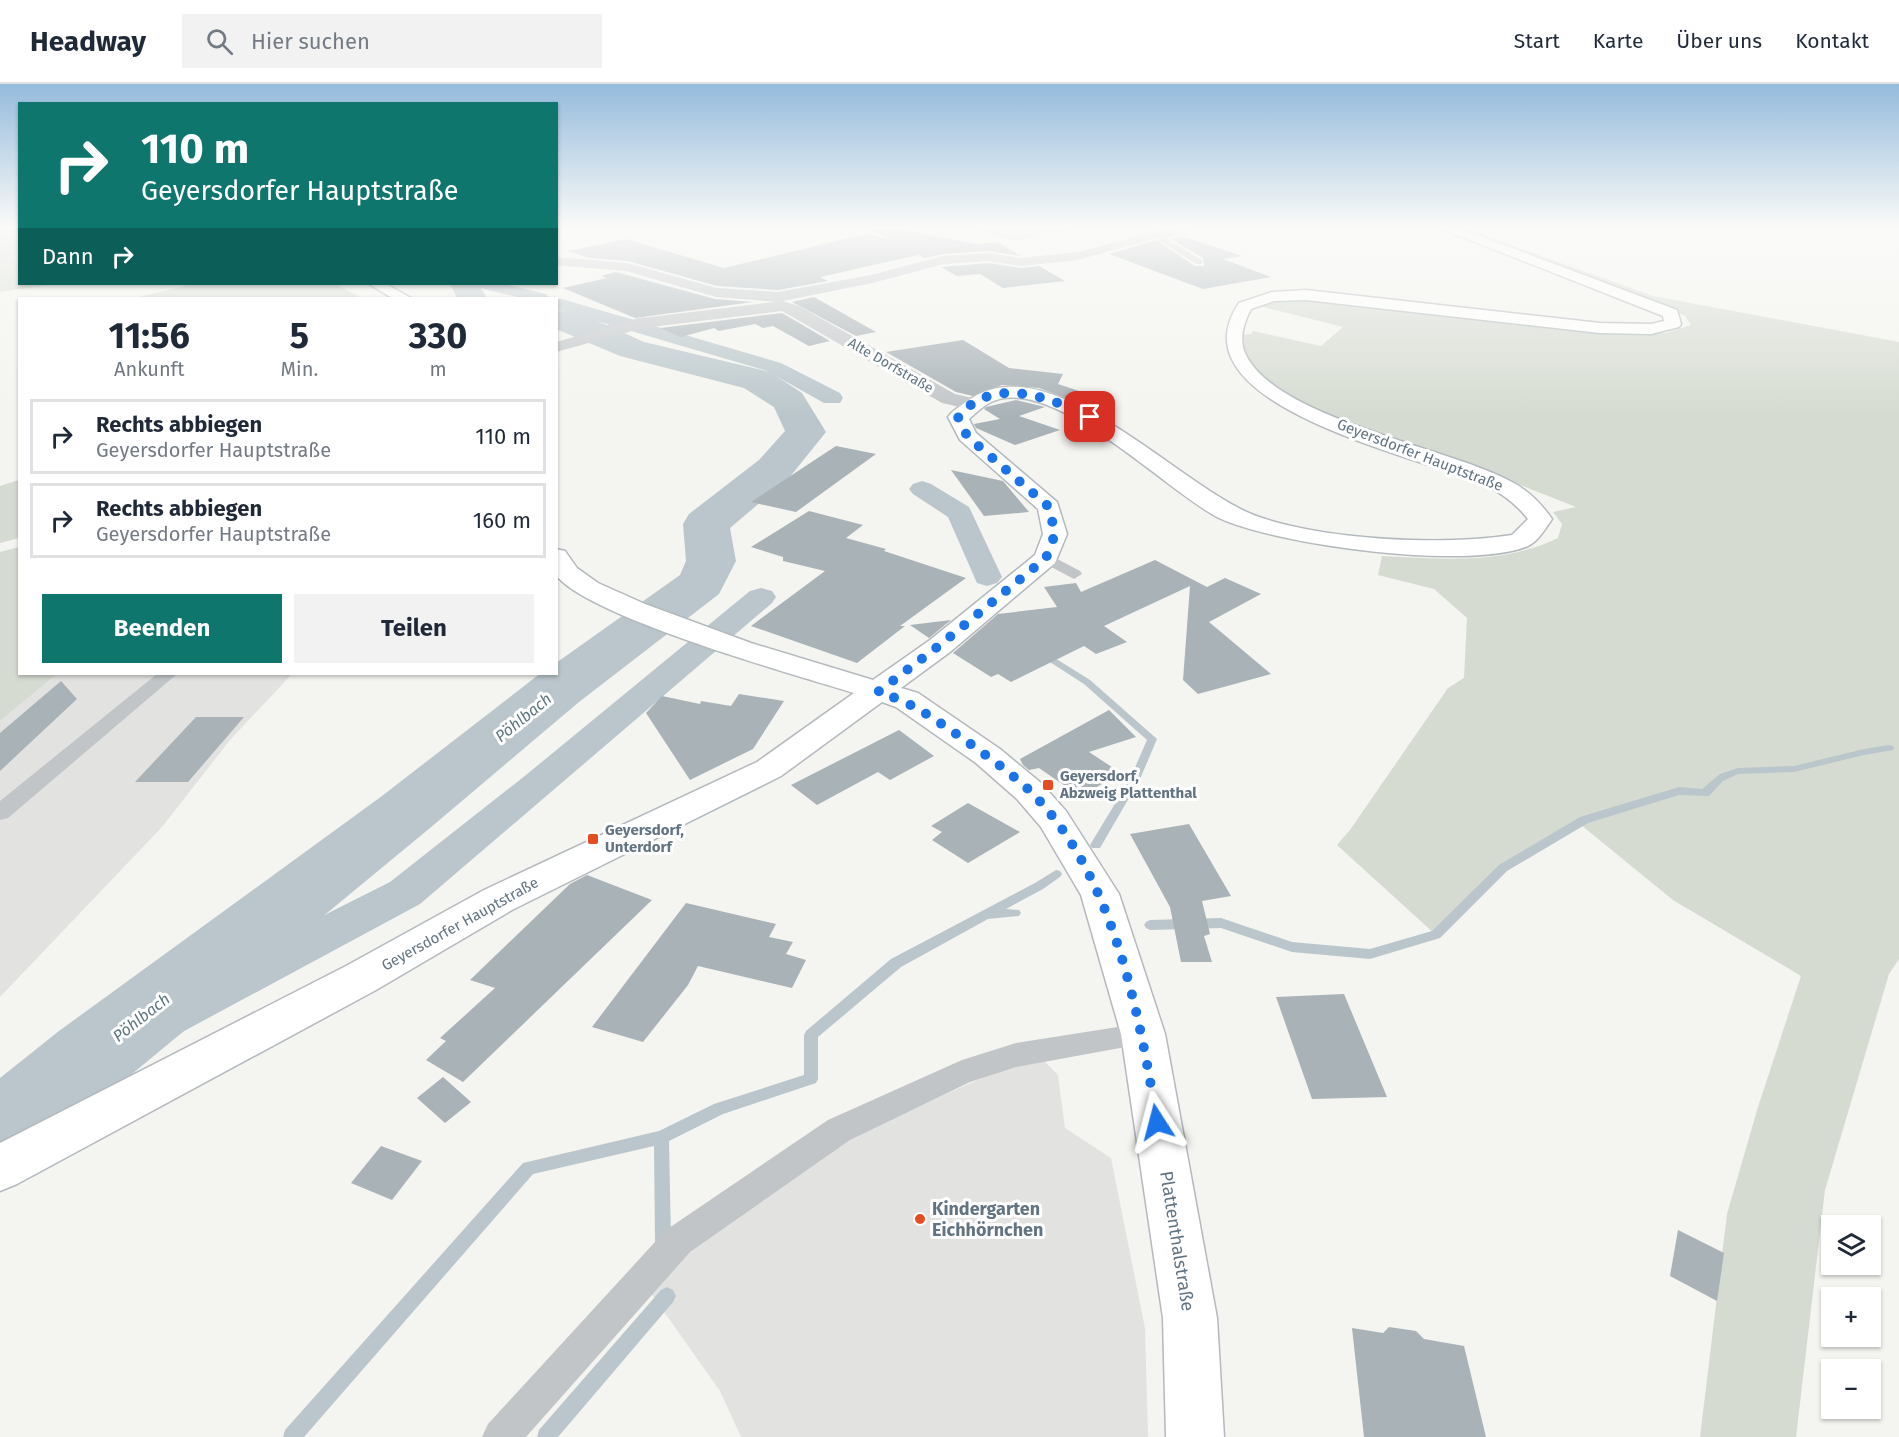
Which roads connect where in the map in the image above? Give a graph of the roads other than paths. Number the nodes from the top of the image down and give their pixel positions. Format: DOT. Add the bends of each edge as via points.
graph roads {
  1 [pos="709,290"];
  2 [pos="825,290"];
  3 [pos="1608,290"];
  4 [pos="780,301"];
  5 [pos="558,346"];
  6 [pos="969,403"];
  7 [pos="1046,558"];
  8 [pos="558,559"];
  9 [pos="1074,574"];
  10 [pos="167,675"];
  11 [pos="878,692"];
  12 [pos="0,813"];
  13 [pos="1143,1034"];
  14 [pos="0,1168"];
  15 [pos="501,1437"];
  16 [pos="1195,1437"];
  1 -- 4 [label="street"];
  2 -- 4 [label="street"];
  3 -- 6 [label="main road, Geyersdorfer Hauptstraße" via="1671,314 1673,324 1651,329 1600,328 1306,295 1272,297 1245,306 1236,320 1233,339 1240,361 1259,384 1291,405 1496,481 1529,502 1540,519 1520,541 1464,548 1386,545 1287,531 1227,513 1090,417 1054,399 1000,394"];
  4 -- 5 [label="street" via="638,324"];
  4 -- 6 [label="street, Alte Dorfstraße" via="949,399"];
  6 -- 7 [label="main road" via="958,417 967,436 1049,507 1055,534"];
  7 -- 9 [label="lane"];
  7 -- 11 [label="main road, Geyersdorfer Hauptstraße"];
  8 -- 11 [label="main road, Plattenthalstraße" via="568,573 589,589 635,610 741,649"];
  10 -- 12 [label="lane"];
  11 -- 13 [label="main road, Plattenthalstraße" via="907,700 988,756 1054,819 1100,894"];
  11 -- 14 [label="main road, Geyersdorfer Hauptstraße" via="769,769 498,900 361,978"];
  13 -- 15 [label="lane" via="1016,1055 973,1068 839,1130 678,1241"];
  13 -- 16 [label="main road, Plattenthalstraße" via="1190,1318"];
}
